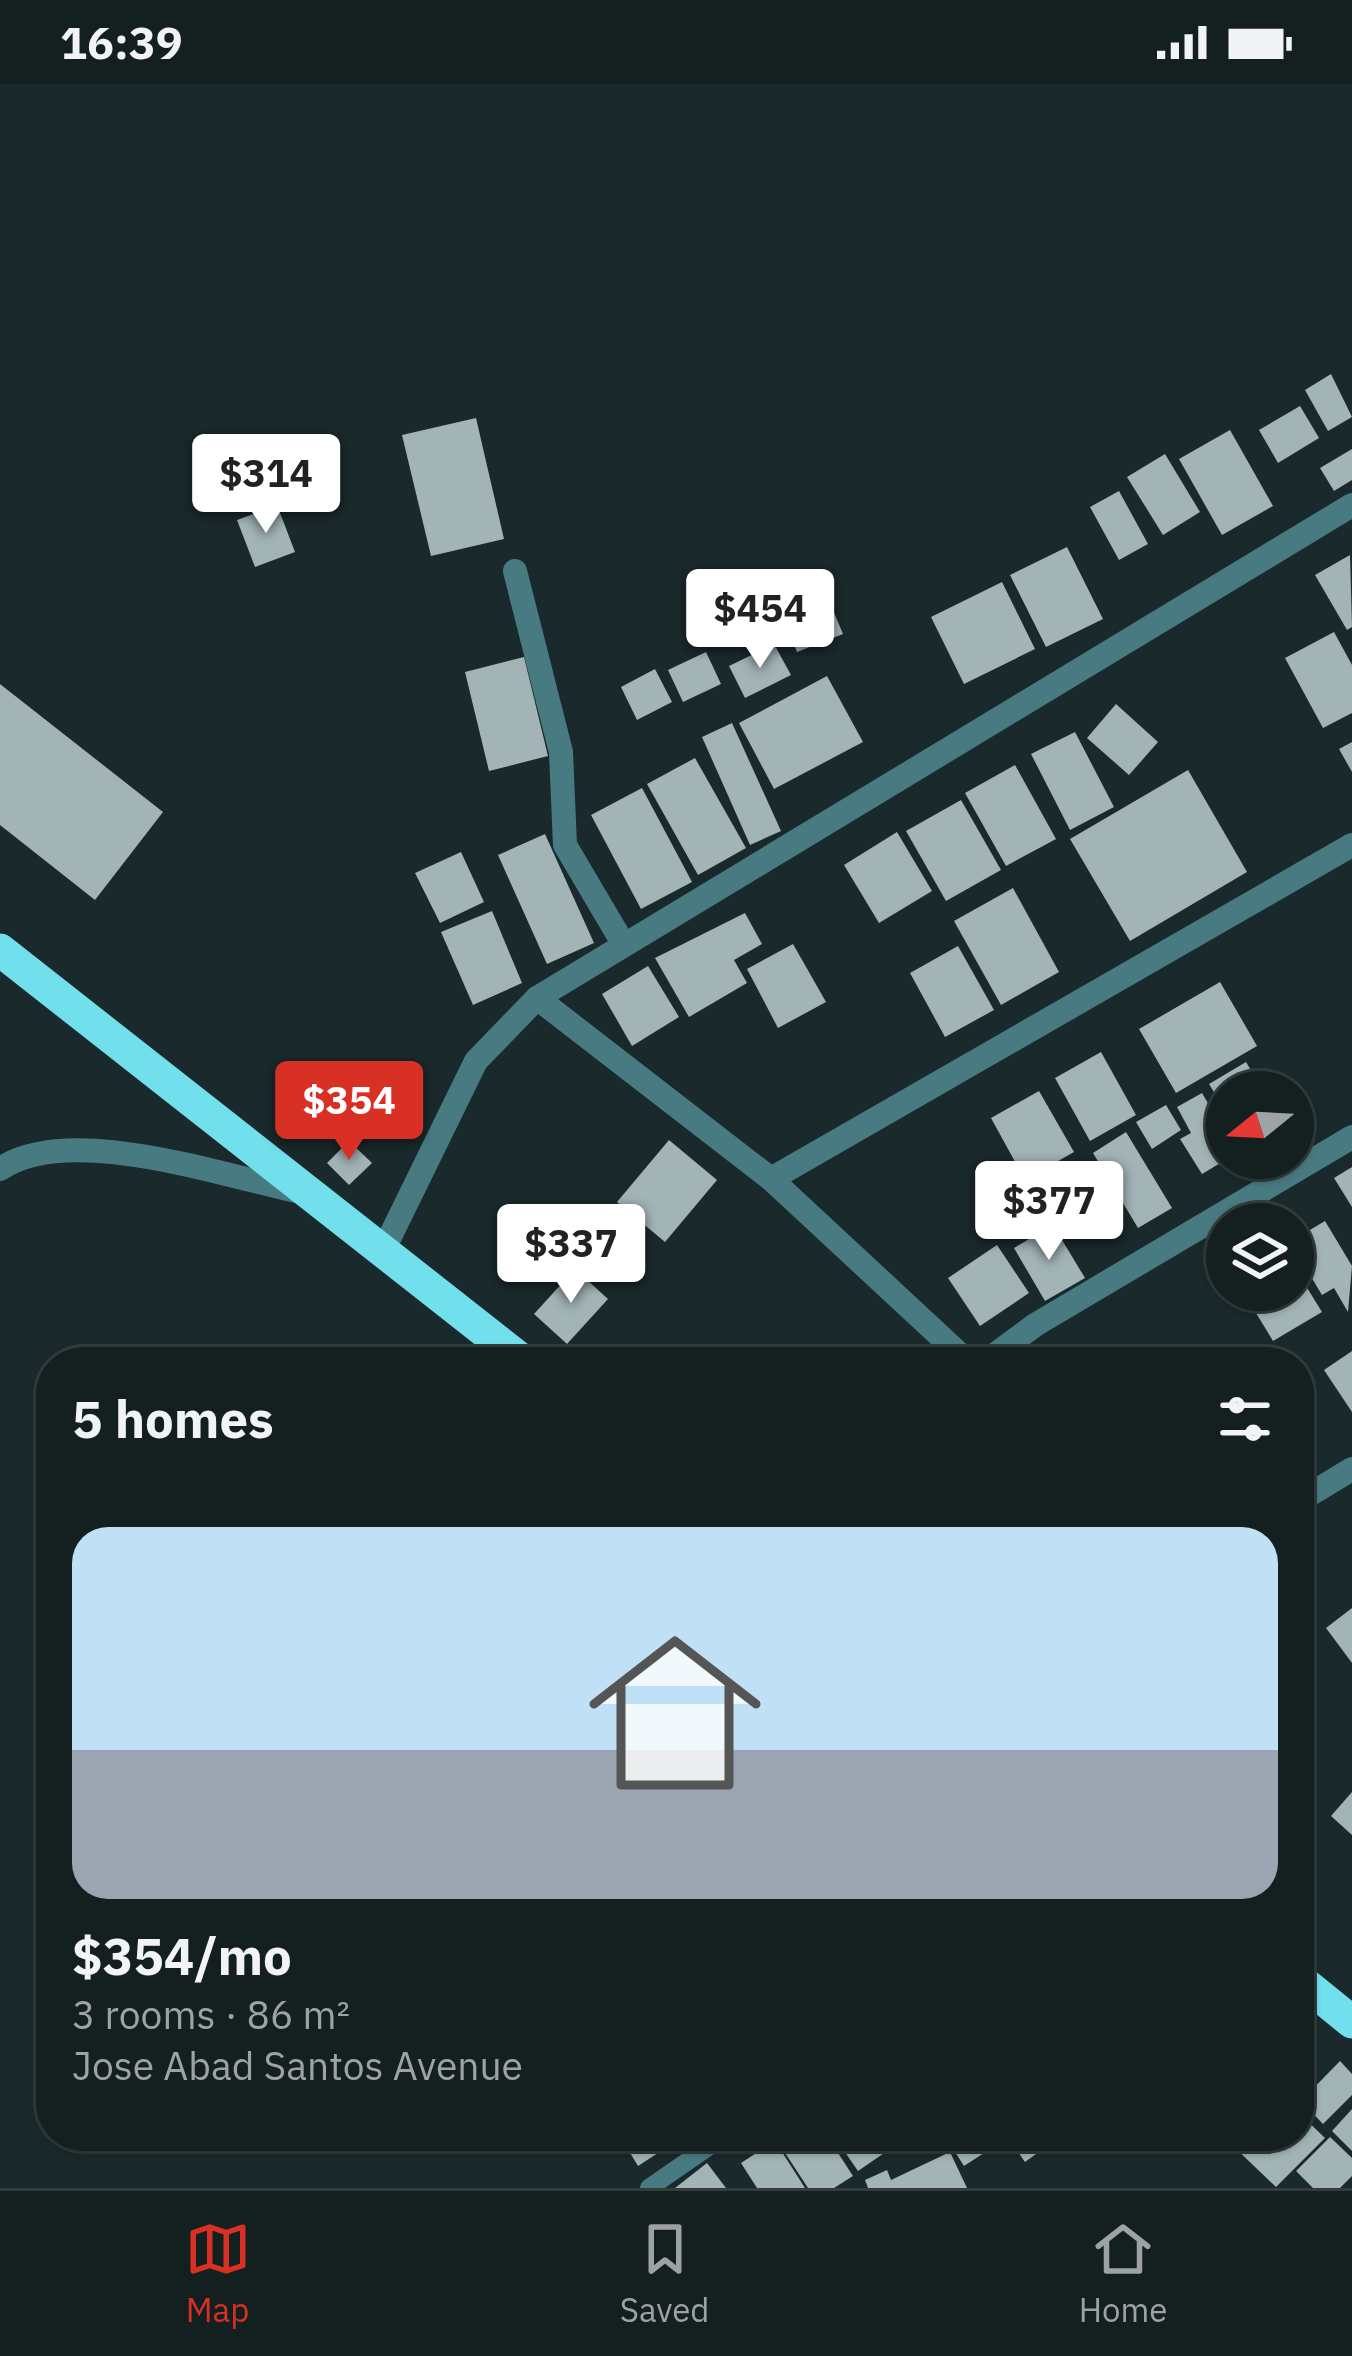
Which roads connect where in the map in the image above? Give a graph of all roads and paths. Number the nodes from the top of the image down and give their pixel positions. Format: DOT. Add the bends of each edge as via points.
graph roads {
  1 [pos="1352,505"];
  2 [pos="515,571"];
  3 [pos="1352,844"];
  4 [pos="624,945"];
  5 [pos="0,950"];
  6 [pos="537,998"];
  7 [pos="1352,1137"];
  8 [pos="0,1169"];
  9 [pos="772,1179"];
  10 [pos="309,1193"];
  11 [pos="382,1251"];
  12 [pos="505,1347"];
  13 [pos="952,1347"];
  14 [pos="1006,1347"];
  15 [pos="1352,1469"];
  16 [pos="1314,1493"];
  17 [pos="1314,1991"];
  18 [pos="1352,2021"];
  19 [pos="702,2151"];
  20 [pos="649,2188"];
  1 -- 4 [label="street"];
  2 -- 4 [label="street" via="561,752 565,845"];
  3 -- 9 [label="street"];
  4 -- 6 [label="street"];
  5 -- 10 [label="highway"];
  6 -- 9 [label="street"];
  6 -- 11 [label="street" via="476,1061"];
  7 -- 14 [label="street"];
  8 -- 10 [label="street" via="59,1149"];
  9 -- 13 [label="street"];
  10 -- 11 [label="highway"];
  11 -- 12 [label="highway"];
  15 -- 16 [label="street"];
  17 -- 18 [label="highway"];
  19 -- 20 [label="lane"];
}
